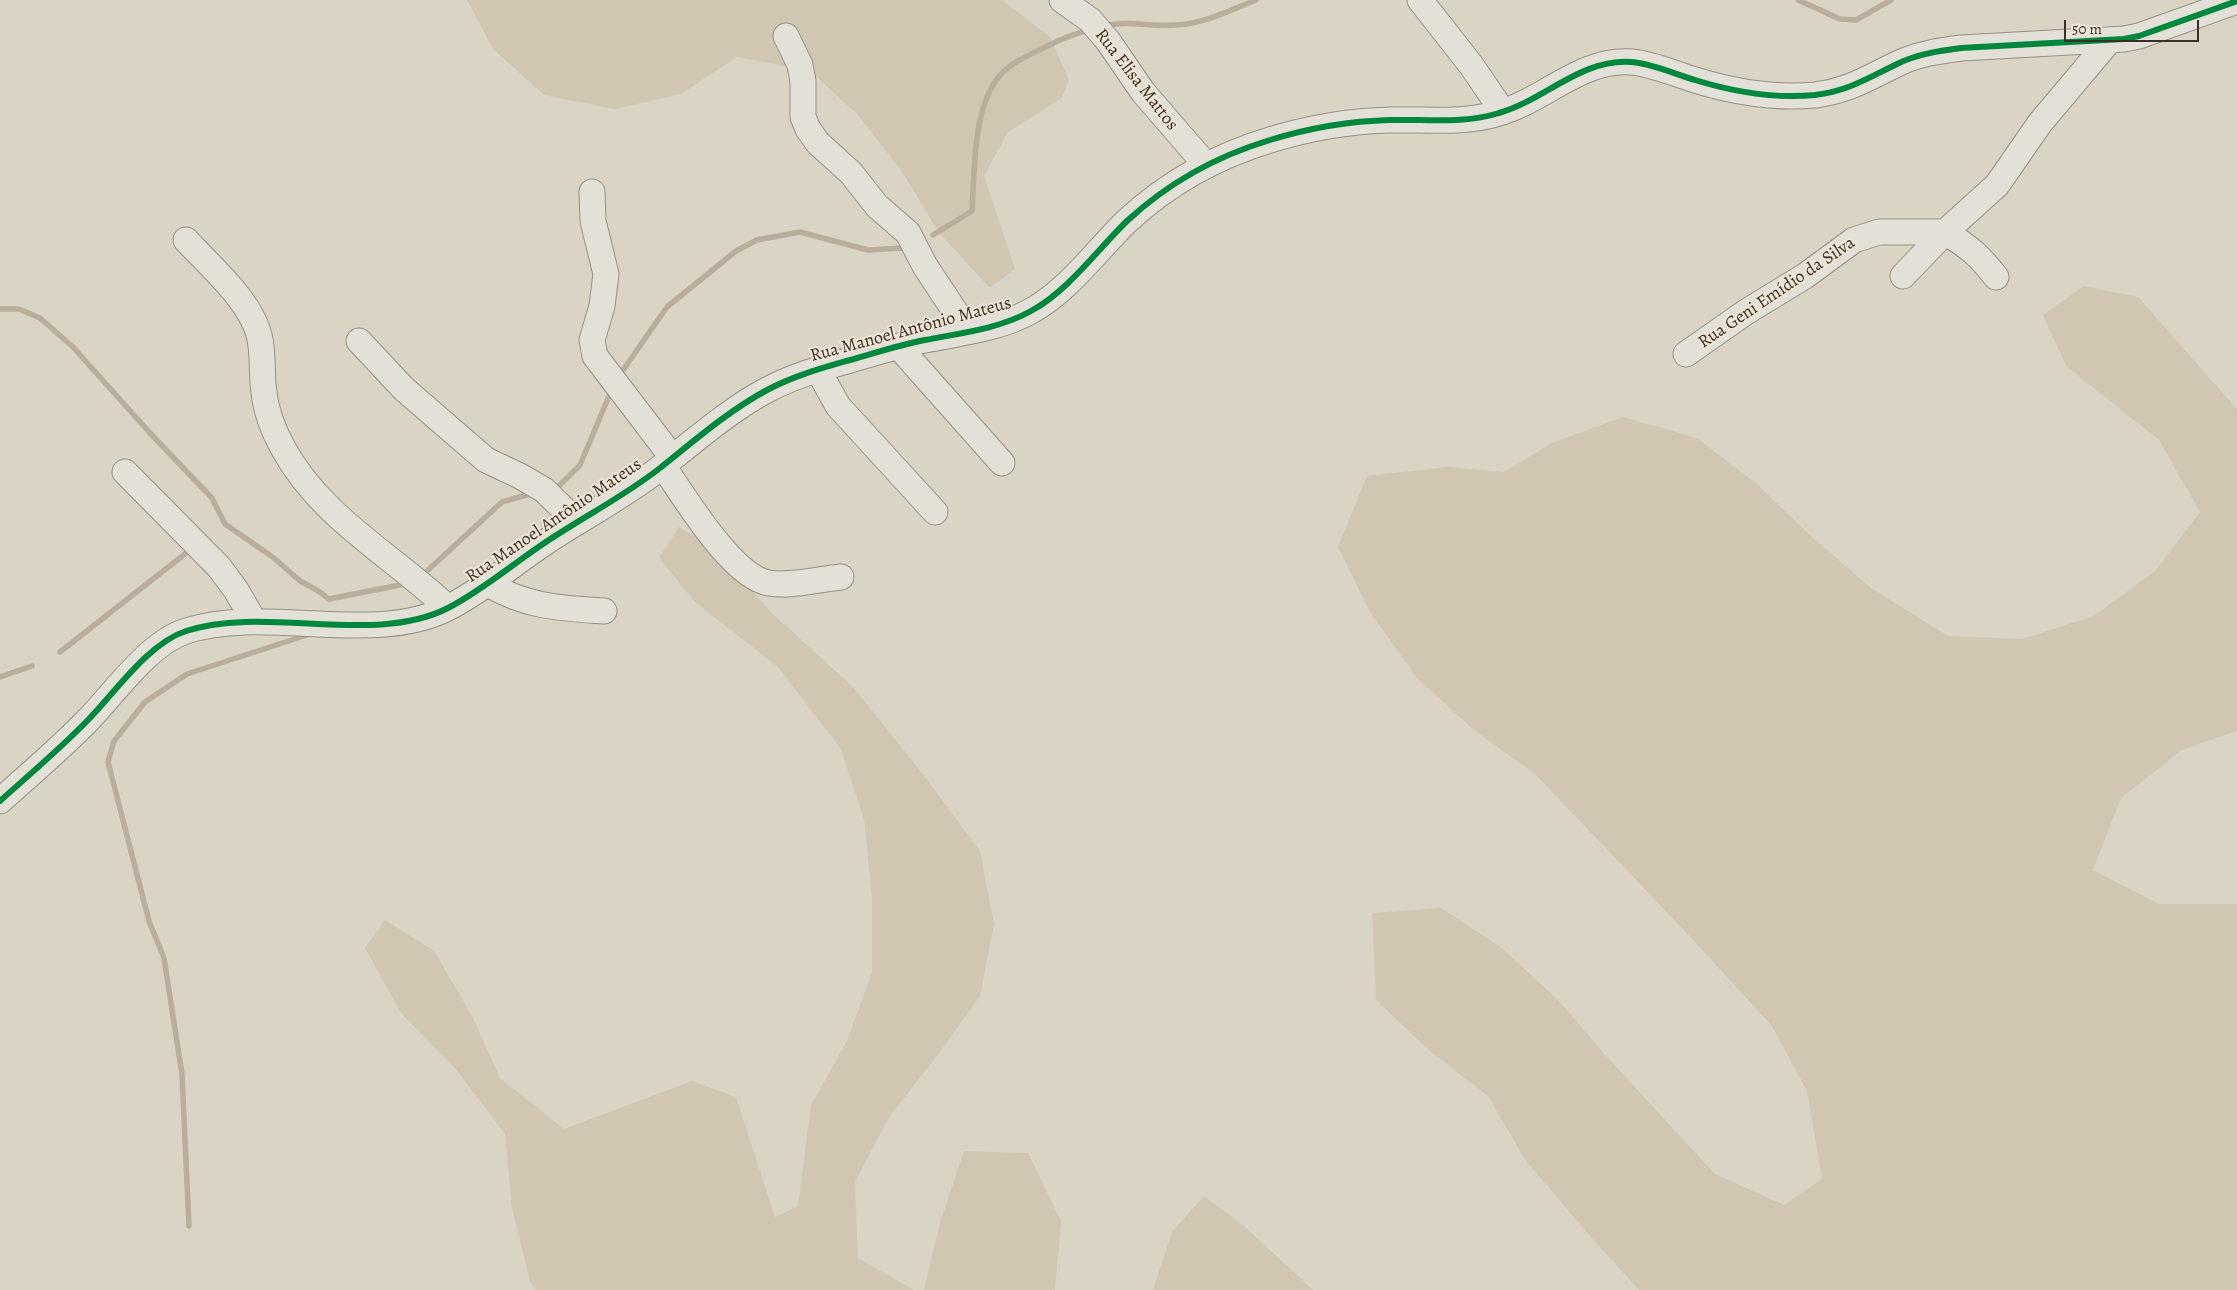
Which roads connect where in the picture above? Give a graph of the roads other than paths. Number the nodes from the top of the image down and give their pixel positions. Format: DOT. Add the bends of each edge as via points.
graph roads {
  1 [pos="1062,0"];
  2 [pos="1420,0"];
  3 [pos="2237,1"];
  4 [pos="786,36"];
  5 [pos="2109,41"];
  6 [pos="1503,112"];
  7 [pos="1206,165"];
  8 [pos="592,192"];
  9 [pos="1945,232"];
  10 [pos="186,240"];
  11 [pos="1902,276"];
  12 [pos="1996,277"];
  13 [pos="968,331"];
  14 [pos="359,341"];
  15 [pos="898,346"];
  16 [pos="1686,354"];
  17 [pos="818,370"];
  18 [pos="668,462"];
  19 [pos="1002,463"];
  20 [pos="125,472"];
  21 [pos="934,512"];
  22 [pos="577,522"];
  23 [pos="841,577"];
  24 [pos="488,584"];
  25 [pos="448,608"];
  26 [pos="604,611"];
  27 [pos="254,621"];
  28 [pos="0,801"];
  1 -- 7 [label="street, Rua Elisa Mattos" via="1090,20 1143,92"];
  2 -- 6 [label="street"];
  3 -- 5 [label="street, Rua Manoel Antônio Mateus" via="2139,36"];
  4 -- 13 [label="street" via="800,65 803,117 808,129 818,143 851,173 877,206 908,233 925,266"];
  5 -- 6 [label="street, Rua Manoel Antônio Mateus" via="1977,46 1937,51 1915,56 1850,87 1817,94 1783,96 1717,87 1629,62 1606,63"];
  5 -- 9 [label="street" via="2040,123 1997,185"];
  6 -- 7 [label="street, Rua Manoel Antônio Mateus" via="1466,119 1334,125 1268,140"];
  7 -- 13 [label="street, Rua Manoel Antônio Mateus" via="1153,198 1052,298 1012,320"];
  8 -- 18 [label="street" via="594,226 606,274 592,348"];
  9 -- 11 [label="street"];
  9 -- 12 [label="street" via="1981,258"];
  9 -- 16 [label="street, Rua Geni Emídio da Silva" via="1880,232 1860,237"];
  10 -- 25 [label="street" via="241,300 254,320 262,349 267,412 276,434 308,487 340,520"];
  13 -- 15 [label="street, Rua Manoel Antônio Mateus"];
  14 -- 22 [label="street" via="404,389 486,460 538,486"];
  15 -- 17 [label="street, Rua Manoel Antônio Mateus"];
  15 -- 19 [label="street"];
  17 -- 18 [label="street, Rua Manoel Antônio Mateus" via="768,390 726,416"];
  17 -- 21 [label="street" via="838,406"];
  18 -- 22 [label="street, Rua Manoel Antônio Mateus"];
  18 -- 23 [label="street" via="723,549 758,580 770,584"];
  20 -- 27 [label="street" via="220,567"];
  22 -- 24 [label="street, Rua Manoel Antônio Mateus"];
  24 -- 25 [label="street, Rua Manoel Antônio Mateus"];
  24 -- 26 [label="street" via="509,596 534,604"];
  25 -- 27 [label="street, Rua Manoel Antônio Mateus" via="432,615 386,622"];
  27 -- 28 [label="street, Rua Manoel Antônio Mateus" via="211,625 168,639 86,722"];
}
